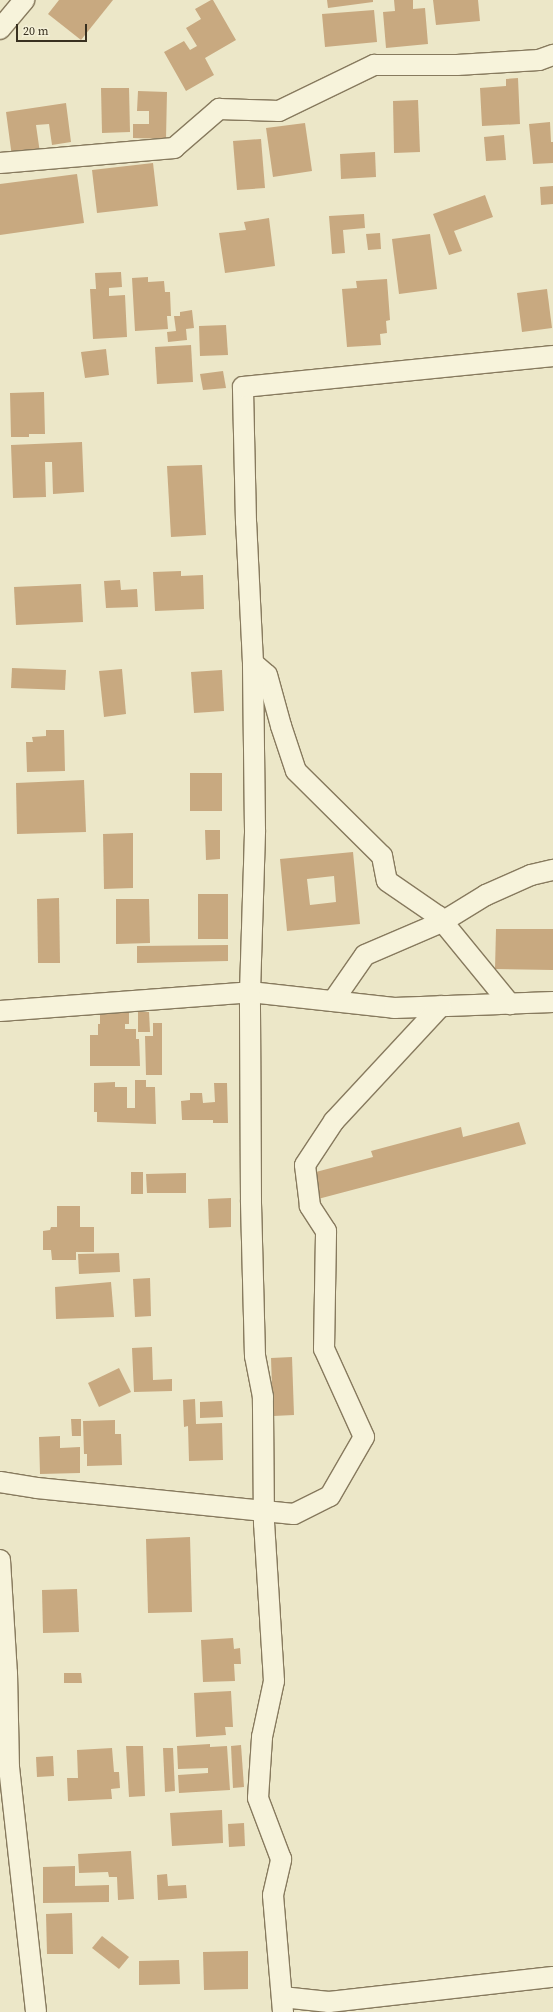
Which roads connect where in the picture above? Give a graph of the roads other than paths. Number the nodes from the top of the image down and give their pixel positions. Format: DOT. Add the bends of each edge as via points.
graph roads {
  1 [pos="24,0"];
  2 [pos="0,29"];
  3 [pos="553,55"];
  4 [pos="0,163"];
  5 [pos="553,356"];
  6 [pos="253,662"];
  7 [pos="553,870"];
  8 [pos="442,922"];
  9 [pos="250,992"];
  10 [pos="333,1002"];
  11 [pos="553,1002"];
  12 [pos="510,1004"];
  13 [pos="441,1006"];
  14 [pos="0,1011"];
  15 [pos="0,1482"];
  16 [pos="264,1510"];
  17 [pos="0,1560"];
  18 [pos="553,1977"];
  19 [pos="282,2005"];
  20 [pos="36,2012"];
  1 -- 2 [label="street"];
  3 -- 4 [label="street" via="539,60 457,65 374,65 279,111 219,109 174,148"];
  5 -- 6 [label="street" via="243,387"];
  6 -- 8 [label="street" via="267,675 296,771 382,856 387,881 438,916"];
  6 -- 9 [label="street" via="255,830"];
  7 -- 8 [label="street" via="531,874 486,894"];
  8 -- 10 [label="street" via="365,955"];
  8 -- 12 [label="street"];
  9 -- 10 [label="street"];
  9 -- 14 [label="street"];
  9 -- 16 [label="street" via="255,1356 263,1397"];
  10 -- 13 [label="street" via="394,1008"];
  11 -- 12 [label="street"];
  12 -- 13 [label="street"];
  13 -- 16 [label="street" via="334,1121 305,1165 310,1206 326,1231 324,1349 364,1437 330,1496 294,1514"];
  15 -- 16 [label="street" via="37,1488"];
  16 -- 19 [label="street" via="274,1681 262,1737 258,1798 281,1859 273,1895"];
  17 -- 20 [label="street" via="7,1673 9,1767"];
  18 -- 19 [label="street"];
}
